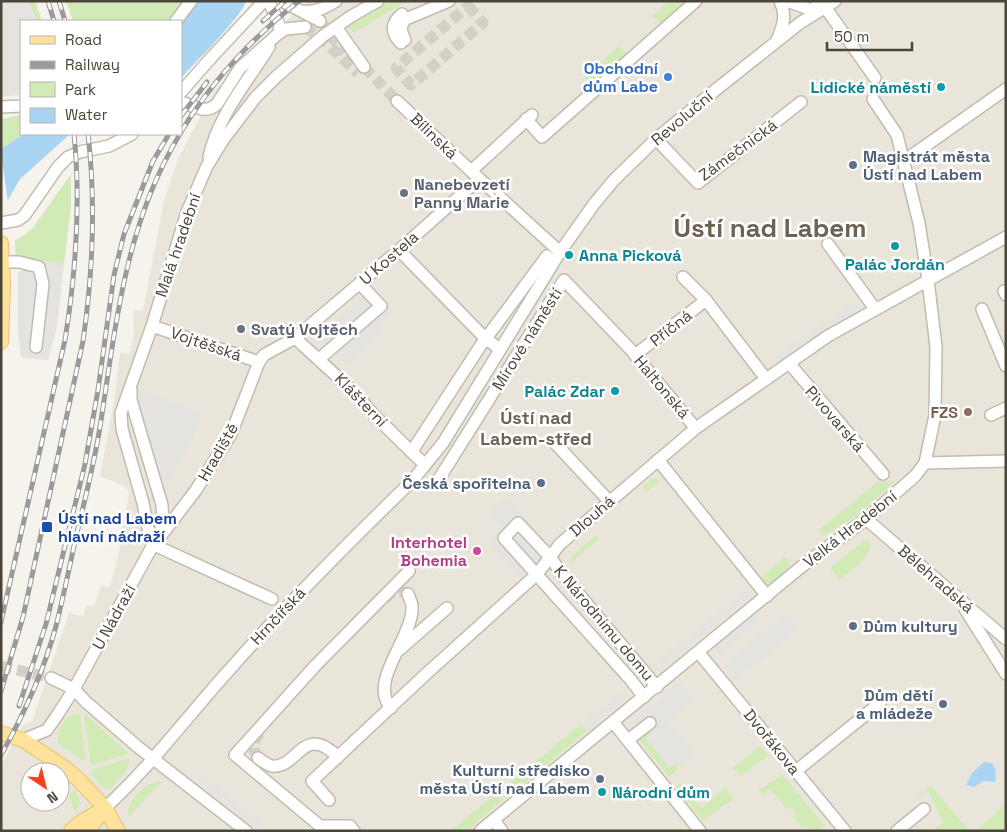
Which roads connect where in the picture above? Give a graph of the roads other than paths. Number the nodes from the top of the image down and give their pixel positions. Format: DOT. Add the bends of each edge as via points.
graph roads {
  1 [pos="192,1"];
  2 [pos="264,1"];
  3 [pos="269,1"];
  4 [pos="282,1"];
  5 [pos="336,1"];
  6 [pos="378,1"];
  7 [pos="434,1"];
  8 [pos="449,1"];
  9 [pos="696,1"];
  10 [pos="780,1"];
  11 [pos="788,1"];
  12 [pos="823,5"];
  13 [pos="302,11"];
  14 [pos="177,20"];
  15 [pos="320,21"];
  16 [pos="305,27"];
  17 [pos="336,27"];
  18 [pos="276,36"];
  19 [pos="776,42"];
  20 [pos="364,67"];
  21 [pos="875,78"];
  22 [pos="1006,89"];
  23 [pos="182,91"];
  24 [pos="874,99"];
  25 [pos="397,101"];
  26 [pos="182,102"];
  27 [pos="801,102"];
  28 [pos="20,106"];
  29 [pos="1,107"];
  30 [pos="130,135"];
  31 [pos="656,140"];
  32 [pos="904,161"];
  33 [pos="207,166"];
  34 [pos="475,175"];
  35 [pos="1,223"];
  36 [pos="1006,237"];
  37 [pos="1,243"];
  38 [pos="828,244"];
  39 [pos="399,250"];
  40 [pos="560,252"];
  41 [pos="547,256"];
  42 [pos="3,262"];
  43 [pos="683,277"];
  44 [pos="928,280"];
  45 [pos="360,284"];
  46 [pos="706,300"];
  47 [pos="875,309"];
  48 [pos="982,309"];
  49 [pos="152,326"];
  50 [pos="295,338"];
  51 [pos="486,339"];
  52 [pos="1,342"];
  53 [pos="36,348"];
  54 [pos="499,349"];
  55 [pos="633,352"];
  56 [pos="319,359"];
  57 [pos="259,362"];
  58 [pos="789,363"];
  59 [pos="1006,366"];
  60 [pos="766,379"];
  61 [pos="130,388"];
  62 [pos="1006,408"];
  63 [pos="991,415"];
  64 [pos="693,425"];
  65 [pos="554,442"];
  66 [pos="414,448"];
  67 [pos="658,460"];
  68 [pos="1006,461"];
  69 [pos="925,463"];
  70 [pos="425,465"];
  71 [pos="883,474"];
  72 [pos="439,479"];
  73 [pos="412,481"];
  74 [pos="609,501"];
  75 [pos="866,519"];
  76 [pos="154,545"];
  77 [pos="551,558"];
  78 [pos="409,571"];
  79 [pos="537,574"];
  80 [pos="408,594"];
  81 [pos="767,596"];
  82 [pos="957,597"];
  83 [pos="272,599"];
  84 [pos="446,608"];
  85 [pos="1006,639"];
  86 [pos="396,652"];
  87 [pos="699,653"];
  88 [pos="1006,674"];
  89 [pos="51,678"];
  90 [pos="657,687"];
  91 [pos="74,689"];
  92 [pos="644,697"];
  93 [pos="880,703"];
  94 [pos="391,708"];
  95 [pos="613,722"];
  96 [pos="650,723"];
  97 [pos="1,733"];
  98 [pos="23,740"];
  99 [pos="628,740"];
  100 [pos="338,757"];
  101 [pos="258,758"];
  102 [pos="154,759"];
  103 [pos="796,771"];
  104 [pos="329,800"];
  105 [pos="105,808"];
  106 [pos="924,809"];
  107 [pos="494,820"];
  108 [pos="71,831"];
  109 [pos="88,831"];
  110 [pos="118,831"];
  111 [pos="246,831"];
  112 [pos="354,831"];
  113 [pos="480,831"];
  114 [pos="502,831"];
  115 [pos="700,831"];
  116 [pos="845,831"];
  117 [pos="896,831"];
  1 -- 14 [label="street"];
  2 -- 23 [label="street"];
  3 -- 18 [label="street" via="280,27"];
  4 -- 13 [label="street"];
  5 -- 13 [label="street" via="322,9"];
  6 -- 17 [label="street, Malá hradební"];
  7 -- 8 [label="street" via="395,20 392,27 401,40 401,24 406,19"];
  9 -- 34 [label="street, U Kostela" via="542,137 529,117"];
  10 -- 19 [label="street" via="784,14"];
  11 -- 12 [label="street"];
  12 -- 19 [label="street, Revoluční"];
  12 -- 21 [label="street"];
  13 -- 15 [label="street"];
  16 -- 18 [label="street" via="286,29"];
  17 -- 20 [label="street"];
  17 -- 33 [label="street, Malá hradební" via="297,57 255,98"];
  18 -- 26 [label="street" via="240,68 214,106 205,110"];
  18 -- 33 [label="street, Malá hradební" via="221,123"];
  19 -- 31 [label="street, Revoluční"];
  22 -- 32 [label="street"];
  24 -- 32 [label="street, Velká Hradební" via="897,135"];
  25 -- 34 [label="street, Bílinská"];
  27 -- 31 [label="street, Zámečnická" via="698,184"];
  28 -- 29 [label="street"];
  30 -- 35 [label="street" via="109,146 68,157 24,216"];
  31 -- 40 [label="street, Revoluční" via="614,180"];
  32 -- 44 [label="street, Velká Hradební"];
  33 -- 49 [label="street, Malá hradební" via="187,212"];
  34 -- 39 [label="street, U Kostela"];
  34 -- 40 [label="street, Bílinská"];
  36 -- 44 [label="street, Dlouhá"];
  37 -- 42 [label="main road"];
  38 -- 47 [label="street"];
  39 -- 45 [label="street, U Kostela"];
  39 -- 51 [label="street"];
  40 -- 54 [label="street, Mírové náměstí"];
  41 -- 51 [label="street"];
  42 -- 52 [label="main road"];
  42 -- 53 [label="street" via="19,262 39,268 43,284"];
  43 -- 46 [label="street"];
  44 -- 47 [label="street, Dlouhá"];
  44 -- 69 [label="street, Velká Hradební" via="936,347 935,415"];
  45 -- 50 [label="street, U Kostela"];
  45 -- 56 [label="street" via="381,306"];
  46 -- 55 [label="street, Příčná"];
  46 -- 60 [label="street"];
  47 -- 58 [label="street, Dlouhá"];
  48 -- 59 [label="street"];
  49 -- 57 [label="street, Vojtěšská"];
  49 -- 61 [label="street"];
  50 -- 56 [label="street, Klášterní"];
  50 -- 57 [label="street" via="264,355"];
  51 -- 54 [label="street"];
  51 -- 66 [label="street"];
  54 -- 70 [label="street, Mírové náměstí" via="443,443"];
  55 -- 64 [label="street, Haltonská"];
  55 -- 72 [label="street, Mírové náměstí" via="564,280"];
  56 -- 70 [label="street, Klášterní"];
  57 -- 76 [label="street, Hradiště" via="231,434 196,490"];
  58 -- 60 [label="street, Dlouhá"];
  58 -- 71 [label="street, Pivovarská"];
  60 -- 67 [label="street, Dlouhá" via="696,428"];
  61 -- 76 [label="street, U Nádraží" via="162,505 162,522"];
  61 -- 76 [label="street" via="121,413 122,429 148,533"];
  62 -- 63 [label="street"];
  65 -- 74 [label="street"];
  67 -- 74 [label="street, Dlouhá"];
  67 -- 81 [label="street"];
  68 -- 69 [label="street"];
  69 -- 75 [label="street, Velká Hradební" via="915,476"];
  70 -- 73 [label="street, Mírové náměstí"];
  73 -- 102 [label="street, Hrnčířská" via="280,613"];
  74 -- 77 [label="street, Dlouhá" via="560,544"];
  75 -- 81 [label="street, Velká Hradební"];
  75 -- 82 [label="street, Bělehradská"];
  76 -- 83 [label="street"];
  76 -- 91 [label="street, U Nádraží"];
  77 -- 79 [label="street, Dlouhá"];
  77 -- 79 [label="street, K Národnímu domu" via="518,523 504,538"];
  77 -- 90 [label="street, K Národnímu domu" via="560,573"];
  78 -- 112 [label="street" via="315,666 236,755 320,826 350,826"];
  79 -- 92 [label="street, K Národnímu domu"];
  79 -- 94 [label="street, Dlouhá"];
  80 -- 86 [label="street" via="412,605 410,619"];
  81 -- 87 [label="street, Velká Hradební"];
  82 -- 85 [label="street, Bělehradská"];
  82 -- 88 [label="street"];
  84 -- 86 [label="street"];
  86 -- 94 [label="street" via="383,693"];
  87 -- 90 [label="street, Velká Hradební"];
  87 -- 103 [label="street, Dvořákova"];
  89 -- 91 [label="street"];
  90 -- 92 [label="street, Velká Hradební"];
  91 -- 98 [label="street, U Nádraží" via="47,730"];
  91 -- 102 [label="street"];
  92 -- 95 [label="street, Velká Hradební"];
  93 -- 103 [label="street"];
  94 -- 100 [label="street, Dlouhá"];
  95 -- 99 [label="street"];
  95 -- 107 [label="street, Velká Hradební"];
  96 -- 99 [label="street"];
  97 -- 98 [label="main road"];
  98 -- 105 [label="main road" via="65,768"];
  99 -- 115 [label="street"];
  100 -- 101 [label="street" via="330,749 312,744 276,766"];
  100 -- 104 [label="street, Dlouhá" via="312,781"];
  102 -- 105 [label="street, Hrnčířská"];
  102 -- 111 [label="street"];
  103 -- 116 [label="street, Dvořákova"];
  105 -- 108 [label="main road"];
  105 -- 109 [label="main road"];
  105 -- 110 [label="main road"];
  106 -- 117 [label="street"];
  107 -- 113 [label="street, Velká Hradební"];
  107 -- 114 [label="street"];
}
